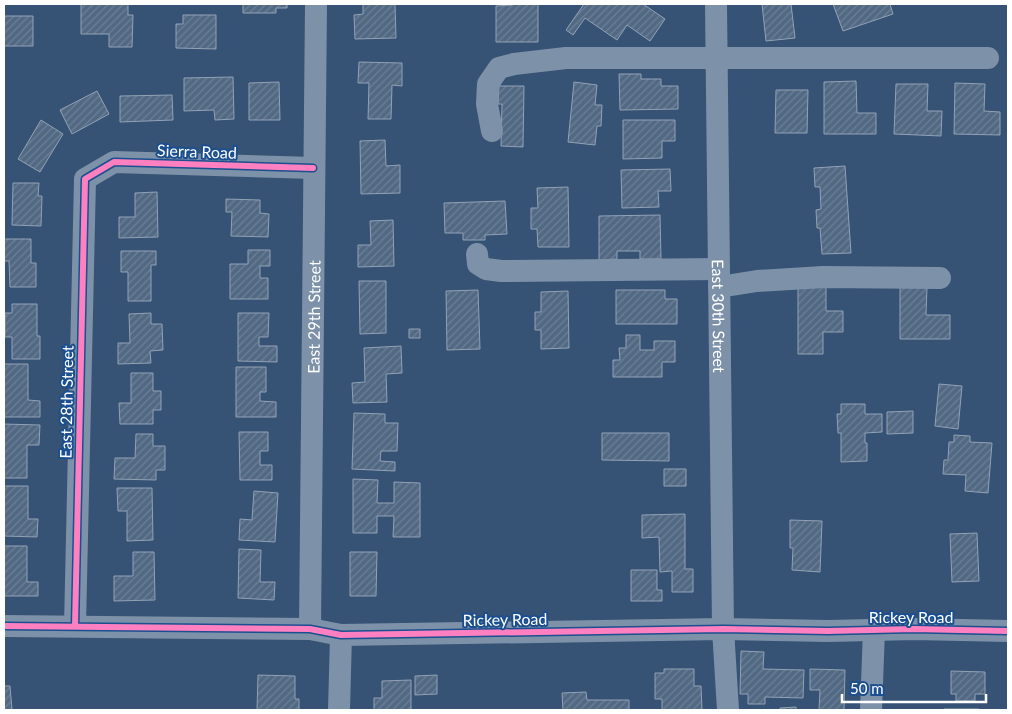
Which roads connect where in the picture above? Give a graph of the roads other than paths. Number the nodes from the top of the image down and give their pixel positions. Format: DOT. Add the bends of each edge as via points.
graph roads {
  1 [pos="316,4"];
  2 [pos="716,4"];
  3 [pos="717,58"];
  4 [pos="988,58"];
  5 [pos="492,131"];
  6 [pos="313,168"];
  7 [pos="85,179"];
  8 [pos="477,254"];
  9 [pos="719,278"];
  10 [pos="940,278"];
  11 [pos="4,626"];
  12 [pos="75,626"];
  13 [pos="310,629"];
  14 [pos="723,629"];
  15 [pos="874,630"];
  16 [pos="1008,631"];
  17 [pos="341,635"];
  18 [pos="339,710"];
  19 [pos="728,710"];
  20 [pos="871,710"];
  1 -- 6 [label="street, East 29th Street"];
  2 -- 3 [label="street, East 30th Street"];
  3 -- 4 [label="street"];
  3 -- 5 [label="street" via="566,58 499,68 488,84 487,104"];
  3 -- 9 [label="street, East 30th Street"];
  6 -- 7 [label="street, Sierra Road" via="114,162"];
  6 -- 13 [label="street, East 29th Street"];
  7 -- 12 [label="street, East 28th Street"];
  8 -- 9 [label="street" via="478,264 501,271"];
  9 -- 10 [label="street" via="757,281 823,276"];
  9 -- 14 [label="street, East 30th Street"];
  11 -- 12 [label="street, Rickey Road"];
  12 -- 13 [label="street, Rickey Road"];
  13 -- 17 [label="street, Rickey Road"];
  14 -- 15 [label="street, Rickey Road"];
  14 -- 17 [label="street, Rickey Road"];
  14 -- 19 [label="street, East 30th Street"];
  15 -- 16 [label="street, Rickey Road"];
  15 -- 20 [label="street"];
  17 -- 18 [label="street"];
}
